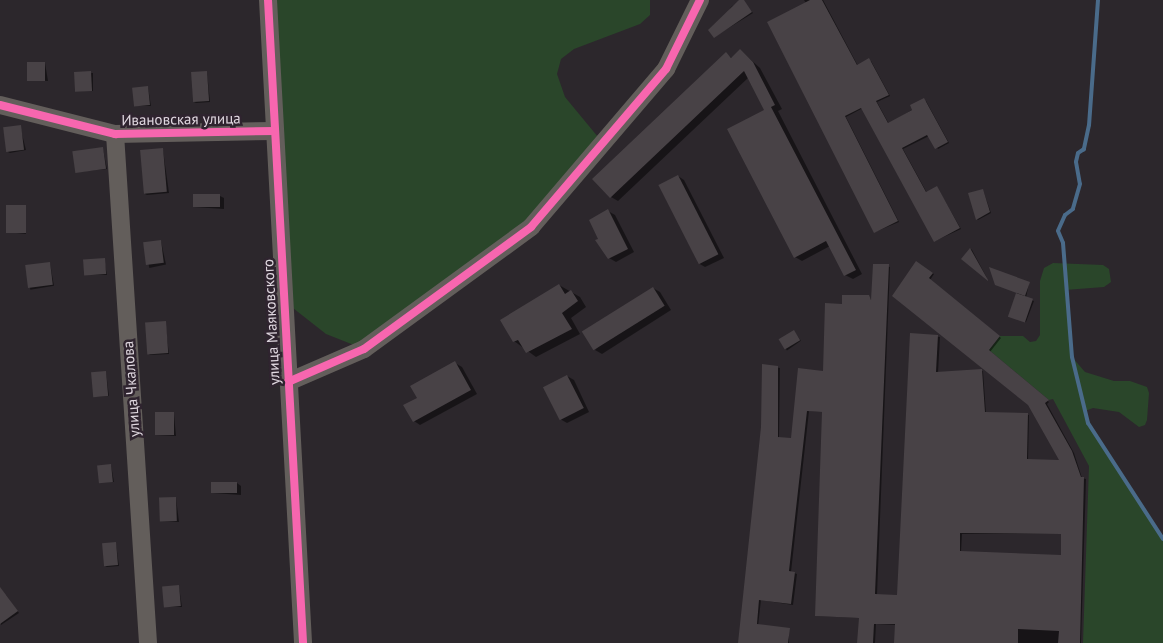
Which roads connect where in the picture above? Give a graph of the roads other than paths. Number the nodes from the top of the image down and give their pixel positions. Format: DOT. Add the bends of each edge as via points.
graph roads {
  1 [pos="268,0"];
  2 [pos="700,0"];
  3 [pos="0,104"];
  4 [pos="275,131"];
  5 [pos="115,134"];
  6 [pos="288,382"];
  7 [pos="148,643"];
  8 [pos="303,643"];
  1 -- 4 [label="street, улица Маяковского"];
  2 -- 6 [label="street" via="666,69 531,227 364,349"];
  3 -- 5 [label="street, Ивановская улица"];
  4 -- 5 [label="street, Ивановская улица"];
  4 -- 6 [label="street, улица Маяковского"];
  5 -- 7 [label="street, улица Чкалова"];
  6 -- 8 [label="street, улица Маяковского"];
}
